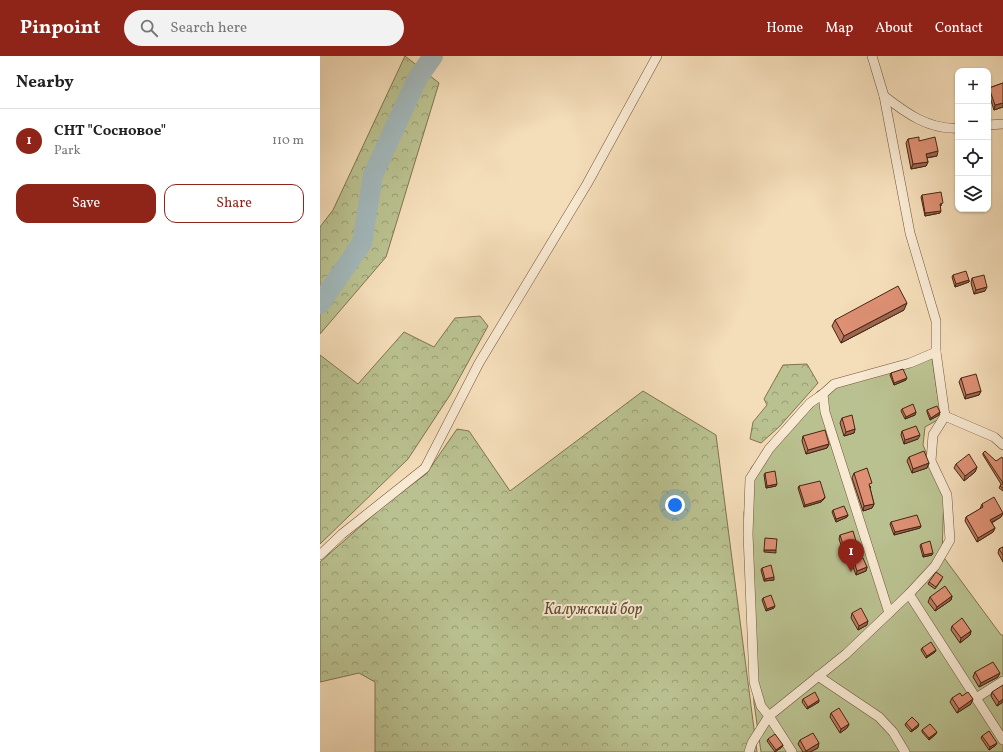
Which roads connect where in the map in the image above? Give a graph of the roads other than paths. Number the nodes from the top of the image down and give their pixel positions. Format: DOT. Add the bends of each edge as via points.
graph roads {
  1 [pos="657,56"];
  2 [pos="872,56"];
  3 [pos="884,96"];
  4 [pos="1003,124"];
  5 [pos="991,125"];
  6 [pos="955,128"];
  7 [pos="936,352"];
  8 [pos="823,394"];
  9 [pos="945,416"];
  10 [pos="1003,445"];
  11 [pos="320,554"];
  12 [pos="909,594"];
  13 [pos="889,614"];
  14 [pos="818,676"];
  15 [pos="1003,681"];
  16 [pos="976,698"];
  17 [pos="769,716"];
  18 [pos="1003,740"];
  19 [pos="749,752"];
  20 [pos="792,752"];
  21 [pos="905,752"];
  1 -- 11 [label="street" via="587,184 479,363 425,468"];
  2 -- 3 [label="street"];
  3 -- 6 [label="street" via="914,118 945,129"];
  3 -- 7 [label="street" via="910,233 936,321"];
  4 -- 5 [label="street"];
  7 -- 8 [label="street" via="910,363 834,384"];
  7 -- 9 [label="street"];
  8 -- 13 [label="street" via="825,412"];
  8 -- 17 [label="street" via="810,403 769,449 750,479 748,534 754,682 761,706"];
  9 -- 10 [label="street" via="994,438"];
  9 -- 12 [label="street" via="933,435 931,461 947,494 950,540 935,566"];
  12 -- 13 [label="street"];
  12 -- 16 [label="street"];
  13 -- 14 [label="street"];
  14 -- 17 [label="street"];
  14 -- 21 [label="street" via="879,717 893,732"];
  15 -- 16 [label="street"];
  16 -- 18 [label="street"];
  17 -- 19 [label="street"];
  17 -- 20 [label="street"];
}
